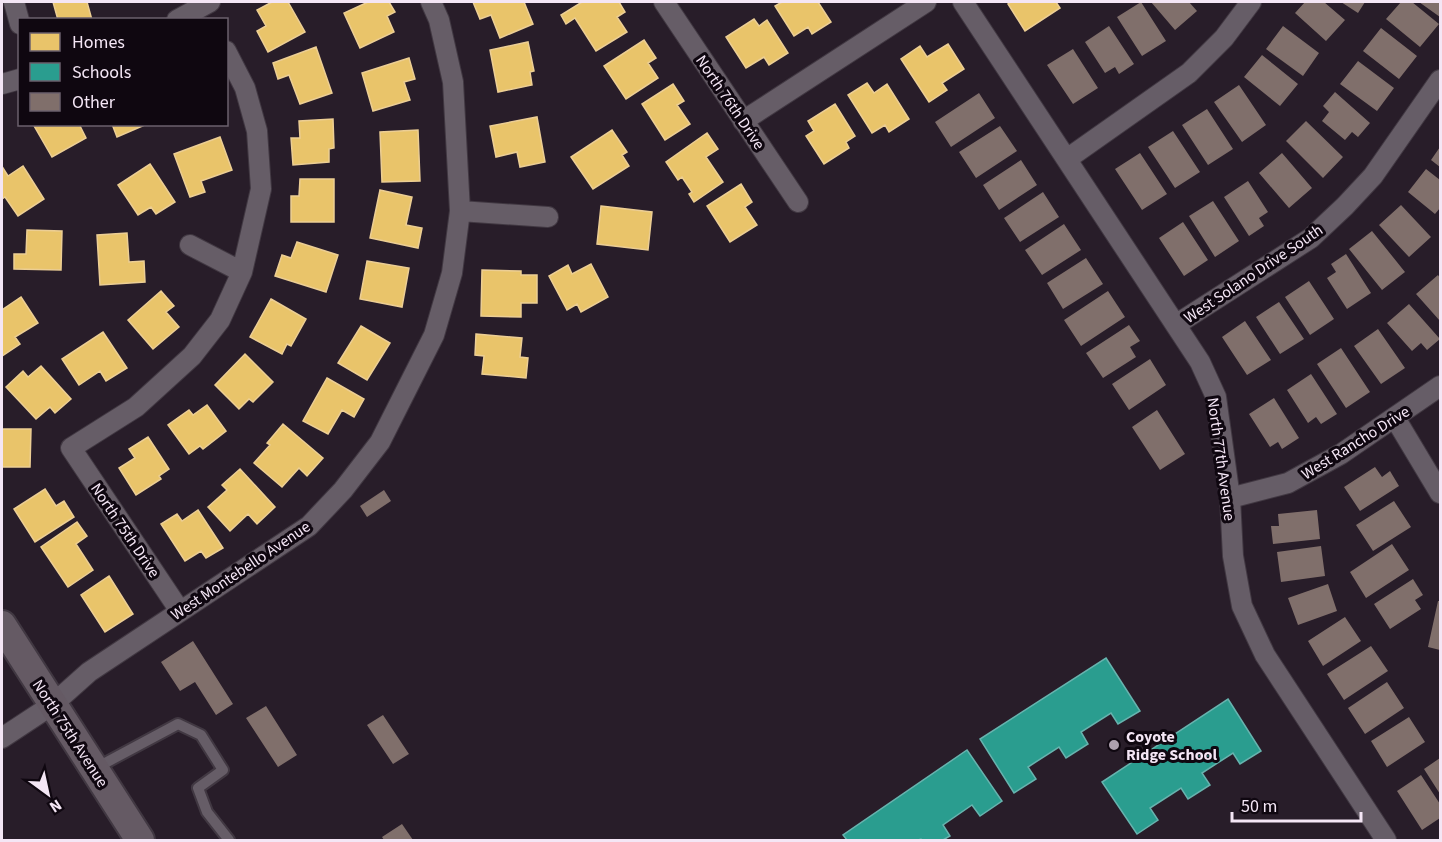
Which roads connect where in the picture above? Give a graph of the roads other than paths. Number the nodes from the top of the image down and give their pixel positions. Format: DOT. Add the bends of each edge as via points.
graph roads {
  1 [pos="14,2"];
  2 [pos="431,2"];
  3 [pos="664,2"];
  4 [pos="926,2"];
  5 [pos="963,2"];
  6 [pos="1251,2"];
  7 [pos="208,9"];
  8 [pos="18,18"];
  9 [pos="183,18"];
  10 [pos="228,55"];
  11 [pos="18,80"];
  12 [pos="1440,80"];
  13 [pos="2,84"];
  14 [pos="743,121"];
  15 [pos="1067,159"];
  16 [pos="798,202"];
  17 [pos="460,211"];
  18 [pos="548,217"];
  19 [pos="190,245"];
  20 [pos="242,272"];
  21 [pos="1177,324"];
  22 [pos="1440,386"];
  23 [pos="1395,418"];
  24 [pos="1440,493"];
  25 [pos="1230,498"];
  26 [pos="180,611"];
  27 [pos="2,625"];
  28 [pos="52,705"];
  29 [pos="2,738"];
  30 [pos="94,769"];
  31 [pos="140,840"];
  32 [pos="229,840"];
  33 [pos="1386,840"];
  1 -- 8 [label="street"];
  2 -- 17 [label="street, West Montebello Avenue" via="453,82"];
  3 -- 14 [label="street, North 76th Drive"];
  4 -- 14 [label="street"];
  5 -- 15 [label="street, North 77th Avenue"];
  6 -- 15 [label="street" via="1224,38 1189,73"];
  7 -- 9 [label="street"];
  10 -- 20 [label="street" via="245,88 257,131 261,189"];
  11 -- 13 [label="street"];
  12 -- 21 [label="street, West Solano Drive South" via="1373,176 1311,238"];
  14 -- 16 [label="street, North 76th Drive"];
  15 -- 21 [label="street, North 77th Avenue"];
  17 -- 18 [label="street"];
  17 -- 26 [label="street, West Montebello Avenue" via="452,273 434,335 380,442 344,490 309,526"];
  19 -- 20 [label="street"];
  20 -- 26 [label="street, North 75th Drive" via="220,320 192,356 136,407 71,448"];
  21 -- 25 [label="street, North 77th Avenue" via="1216,397"];
  22 -- 23 [label="street, West Rancho Drive"];
  23 -- 24 [label="street"];
  23 -- 25 [label="street, West Rancho Drive" via="1288,483"];
  25 -- 33 [label="street, North 77th Avenue" via="1233,556 1242,606 1265,655"];
  26 -- 28 [label="street, West Montebello Avenue" via="83,676"];
  27 -- 28 [label="main road, North 75th Avenue"];
  28 -- 29 [label="street, West Montebello Avenue"];
  28 -- 30 [label="main road, North 75th Avenue"];
  30 -- 31 [label="main road, North 75th Avenue"];
  30 -- 32 [label="lane" via="178,724 201,735 223,770 198,788 207,812"];
}
